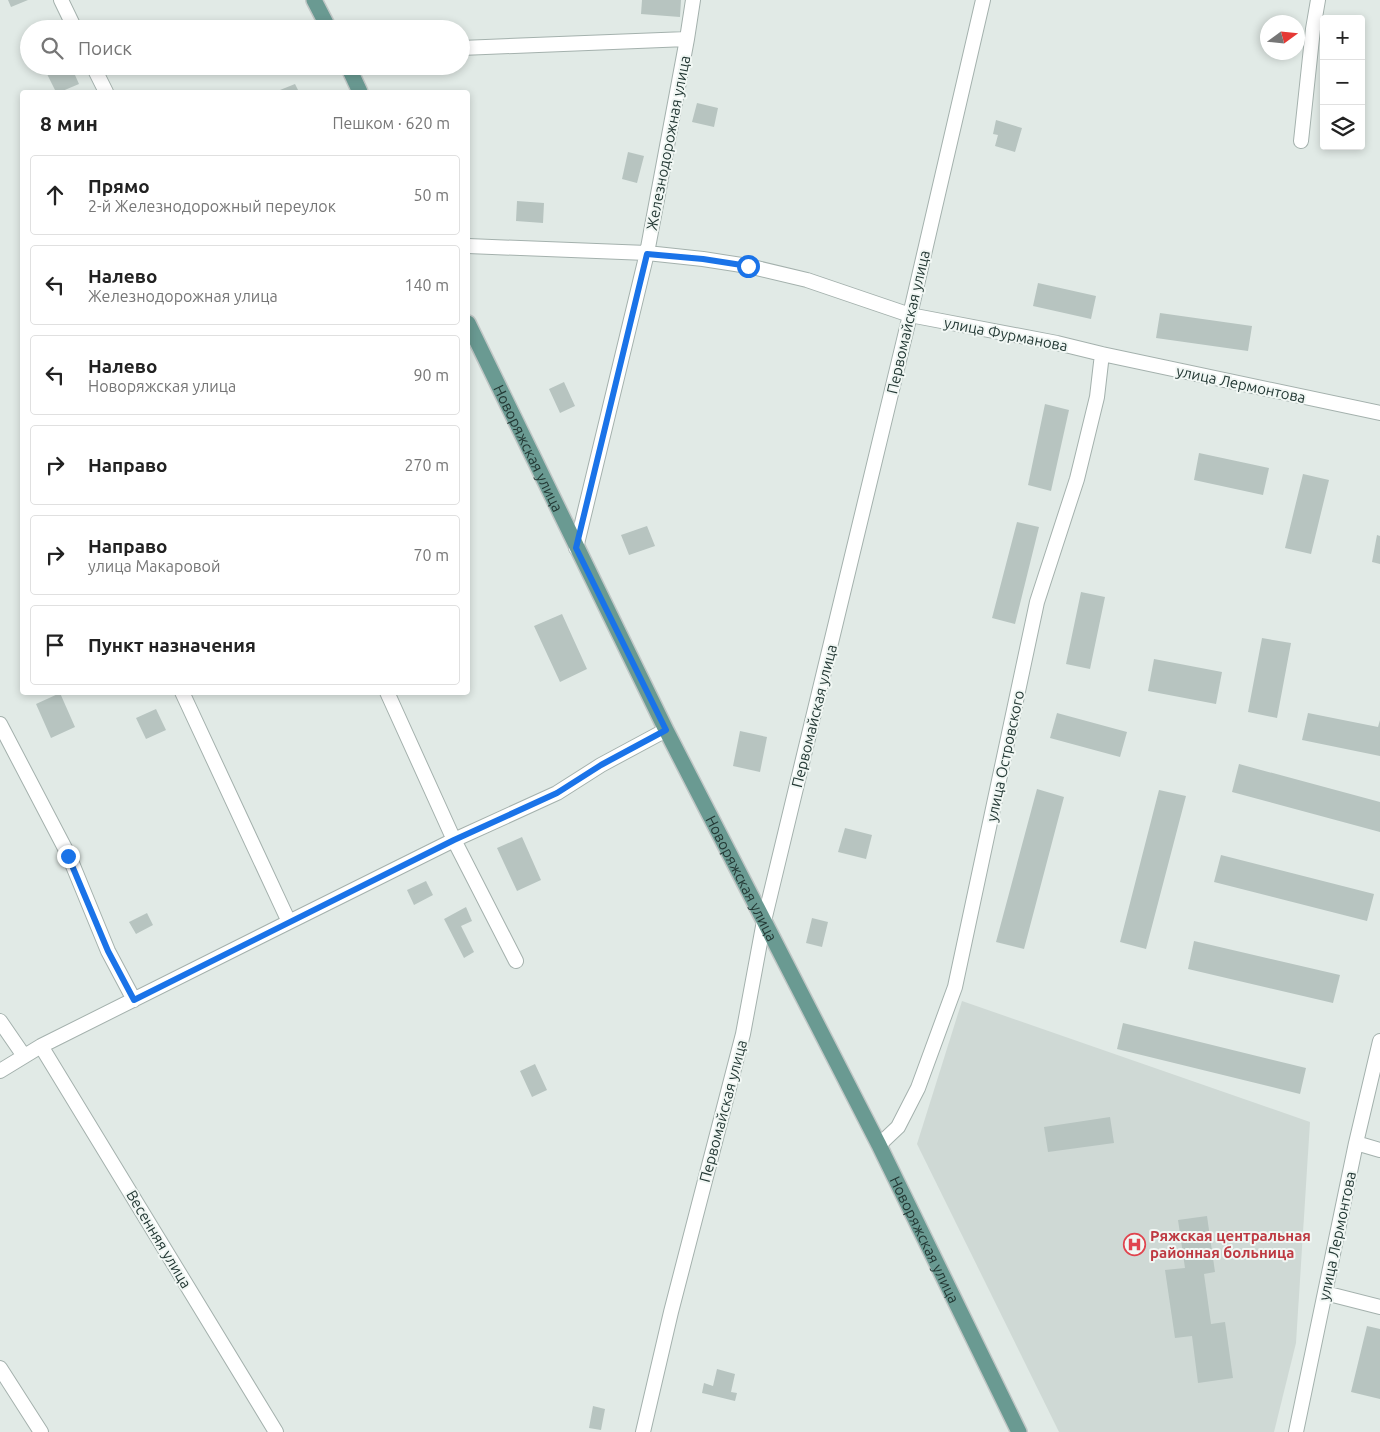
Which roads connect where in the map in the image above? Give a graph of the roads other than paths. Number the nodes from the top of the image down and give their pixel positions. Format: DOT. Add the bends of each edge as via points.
graph roads {
  1 [pos="61,0"];
  2 [pos="314,0"];
  3 [pos="692,0"];
  4 [pos="984,0"];
  5 [pos="1318,0"];
  6 [pos="71,20"];
  7 [pos="324,20"];
  8 [pos="687,39"];
  9 [pos="470,48"];
  10 [pos="98,75"];
  11 [pos="352,75"];
  12 [pos="105,90"];
  13 [pos="359,90"];
  14 [pos="1301,141"];
  15 [pos="470,246"];
  16 [pos="647,254"];
  17 [pos="910,315"];
  18 [pos="470,327"];
  19 [pos="1102,354"];
  20 [pos="1380,413"];
  21 [pos="576,548"];
  22 [pos="183,695"];
  23 [pos="388,695"];
  24 [pos="0,724"];
  25 [pos="666,730"];
  26 [pos="454,840"];
  27 [pos="764,921"];
  28 [pos="289,922"];
  29 [pos="516,961"];
  30 [pos="134,1000"];
  31 [pos="0,1021"];
  32 [pos="1380,1041"];
  33 [pos="41,1046"];
  34 [pos="24,1056"];
  35 [pos="0,1070"];
  36 [pos="1356,1143"];
  37 [pos="879,1145"];
  38 [pos="1380,1150"];
  39 [pos="1324,1293"];
  40 [pos="1380,1307"];
  41 [pos="0,1368"];
  42 [pos="41,1432"];
  43 [pos="276,1432"];
  44 [pos="643,1432"];
  45 [pos="1020,1432"];
  46 [pos="1296,1432"];
  1 -- 6 [label="street"];
  2 -- 7 [label="main road"];
  3 -- 8 [label="street, Железнодорожная улица"];
  4 -- 17 [label="street, Первомайская улица"];
  5 -- 14 [label="street"];
  8 -- 9 [label="street"];
  8 -- 16 [label="street, Железнодорожная улица"];
  10 -- 12 [label="street"];
  11 -- 13 [label="main road"];
  15 -- 16 [label="street, улица Фурманова"];
  16 -- 17 [label="street, улица Фурманова" via="748,266 807,280"];
  16 -- 21 [label="street, Железнодорожная улица"];
  17 -- 19 [label="street, улица Фурманова"];
  17 -- 27 [label="street, Первомайская улица"];
  18 -- 21 [label="main road, Новоряжская улица"];
  19 -- 20 [label="street, улица Лермонтова"];
  19 -- 37 [label="street, улица Островского" via="1097,397 1077,479 1037,602 955,987 918,1088 898,1127"];
  21 -- 25 [label="main road, Новоряжская улица"];
  22 -- 28 [label="street"];
  23 -- 26 [label="street"];
  24 -- 30 [label="street" via="68,856 108,951"];
  25 -- 26 [label="street" via="557,793"];
  25 -- 27 [label="main road, Новоряжская улица"];
  26 -- 28 [label="street"];
  26 -- 29 [label="street"];
  27 -- 37 [label="main road, Новоряжская улица"];
  27 -- 44 [label="street, Первомайская улица" via="743,1034"];
  28 -- 30 [label="street"];
  30 -- 33 [label="street"];
  31 -- 34 [label="street"];
  32 -- 36 [label="street, улица Лермонтова"];
  33 -- 34 [label="street"];
  33 -- 43 [label="street, Весенняя улица"];
  34 -- 35 [label="street"];
  36 -- 38 [label="street"];
  36 -- 39 [label="street, улица Лермонтова"];
  37 -- 45 [label="main road, Новоряжская улица"];
  39 -- 40 [label="street"];
  39 -- 46 [label="street, улица Лермонтова"];
  41 -- 42 [label="street"];
}
